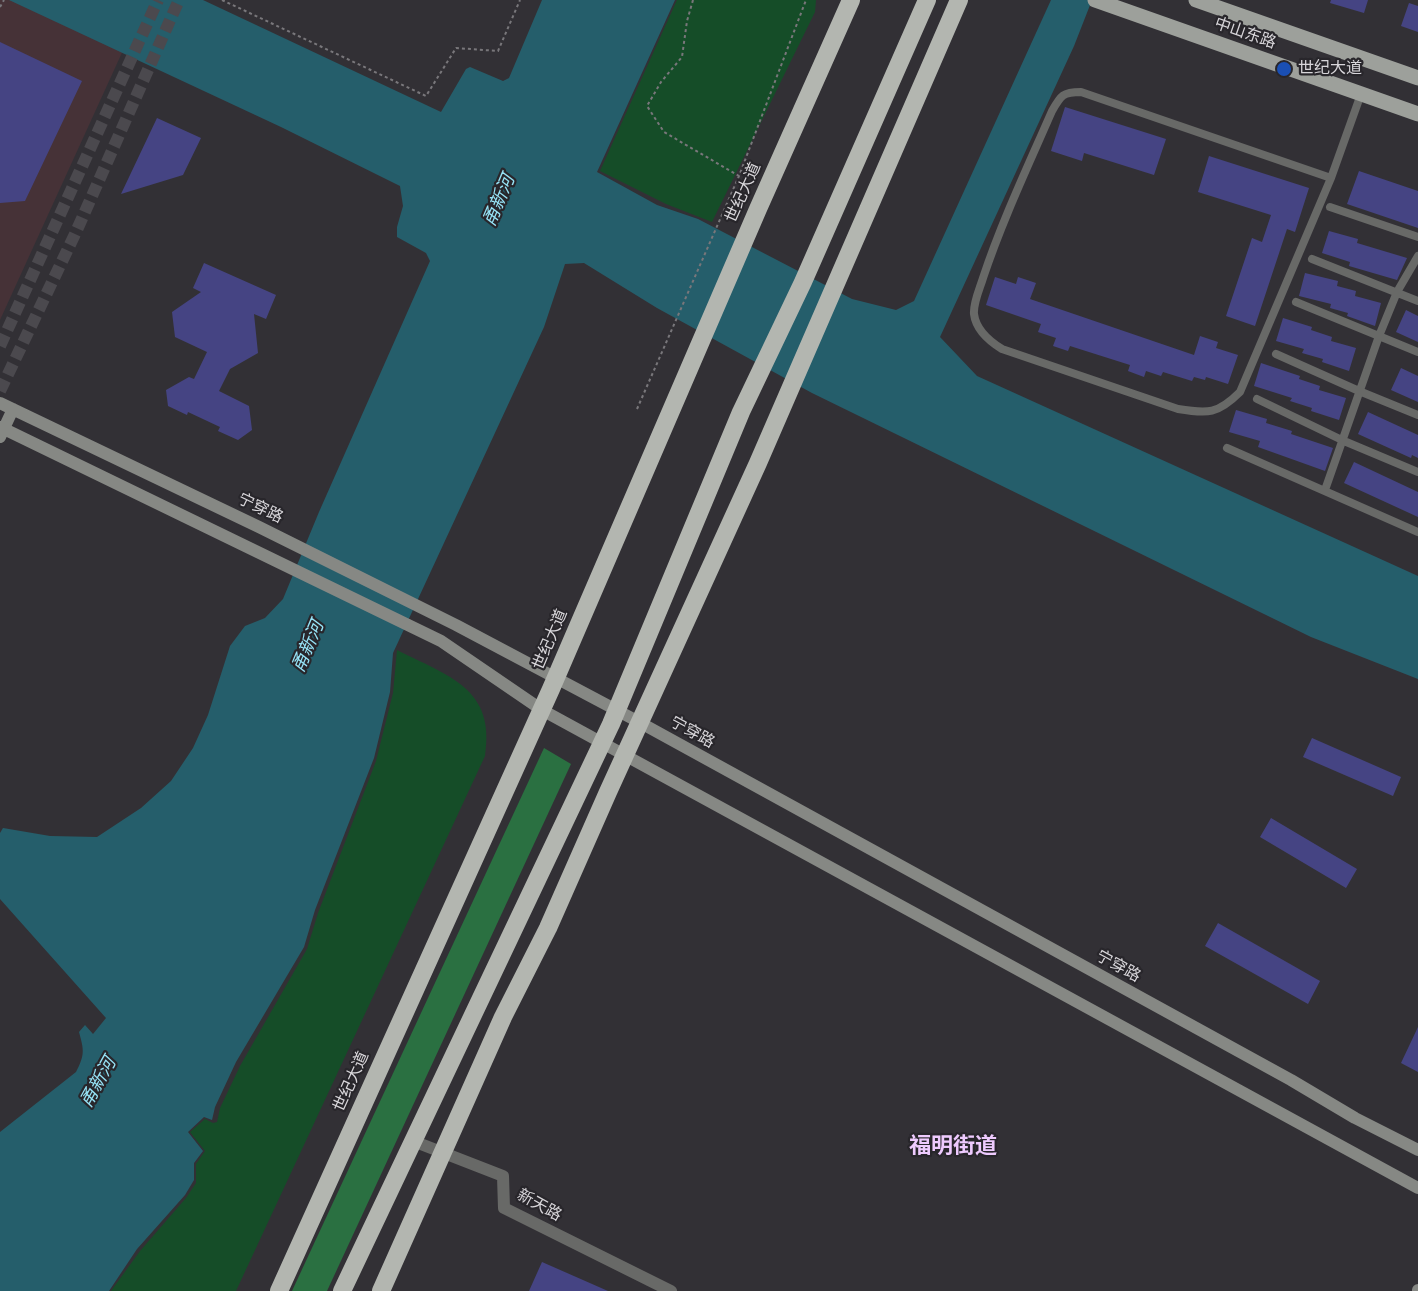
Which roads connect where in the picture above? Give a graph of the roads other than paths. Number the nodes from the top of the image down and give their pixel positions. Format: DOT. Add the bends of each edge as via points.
graph roads {
  1 [pos="851,0"];
  2 [pos="927,0"];
  3 [pos="960,0"];
  4 [pos="1095,0"];
  5 [pos="1196,0"];
  6 [pos="1418,78"];
  7 [pos="1361,94"];
  8 [pos="1418,114"];
  9 [pos="1331,178"];
  10 [pos="1330,207"];
  11 [pos="1418,237"];
  12 [pos="1418,256"];
  13 [pos="1312,259"];
  14 [pos="1397,292"];
  15 [pos="1418,301"];
  16 [pos="1296,302"];
  17 [pos="1379,336"];
  18 [pos="1418,352"];
  19 [pos="1276,354"];
  20 [pos="1359,392"];
  21 [pos="1257,399"];
  22 [pos="0,403"];
  23 [pos="13,409"];
  24 [pos="1418,415"];
  25 [pos="1,431"];
  26 [pos="1344,441"];
  27 [pos="1227,448"];
  28 [pos="1418,472"];
  29 [pos="1325,490"];
  30 [pos="1418,532"];
  31 [pos="556,678"];
  32 [pos="542,710"];
  33 [pos="616,711"];
  34 [pos="639,722"];
  35 [pos="602,743"];
  36 [pos="624,755"];
  37 [pos="413,1141"];
  38 [pos="1418,1150"];
  39 [pos="443,1153"];
  40 [pos="1418,1188"];
  41 [pos="279,1291"];
  42 [pos="342,1291"];
  43 [pos="381,1291"];
  44 [pos="671,1291"];
  1 -- 31 [label="highway, 世纪大道"];
  2 -- 33 [label="highway" via="804,282 741,412"];
  3 -- 34 [label="highway" via="758,463"];
  4 -- 7 [label="main road, 中山东路"];
  5 -- 6 [label="main road, 中山东路"];
  7 -- 8 [label="main road, 中山东路"];
  7 -- 9 [label="lane"];
  9 -- 9 [label="lane" via="1081,92 1066,92 1052,111 993,249 977,295 974,313 979,329 988,341 1002,349 1178,409 1213,411 1240,392"];
  10 -- 11 [label="lane"];
  12 -- 14 [label="lane"];
  13 -- 14 [label="lane"];
  14 -- 15 [label="lane"];
  14 -- 17 [label="lane"];
  16 -- 17 [label="lane"];
  17 -- 18 [label="lane"];
  17 -- 20 [label="lane"];
  19 -- 20 [label="lane"];
  20 -- 24 [label="lane"];
  20 -- 26 [label="lane"];
  21 -- 26 [label="lane"];
  22 -- 23 [label="main road, 宁穿路"];
  23 -- 25 [label="main road"];
  23 -- 31 [label="main road, 宁穿路" via="259,526"];
  25 -- 32 [label="main road" via="441,641"];
  26 -- 28 [label="lane"];
  26 -- 29 [label="lane"];
  27 -- 29 [label="lane"];
  29 -- 30 [label="lane"];
  31 -- 32 [label="highway, 世纪大道"];
  31 -- 33 [label="main road, 宁穿路"];
  32 -- 35 [label="main road"];
  32 -- 41 [label="highway, 世纪大道"];
  33 -- 34 [label="main road, 宁穿路"];
  33 -- 35 [label="highway"];
  34 -- 36 [label="highway"];
  34 -- 38 [label="main road, 宁穿路"];
  35 -- 36 [label="main road"];
  35 -- 37 [label="highway"];
  36 -- 39 [label="highway"];
  36 -- 40 [label="main road"];
  37 -- 39 [label="street, 新天路"];
  37 -- 42 [label="highway"];
  39 -- 43 [label="highway"];
  39 -- 44 [label="street, 新天路" via="503,1176 504,1208"];
}
